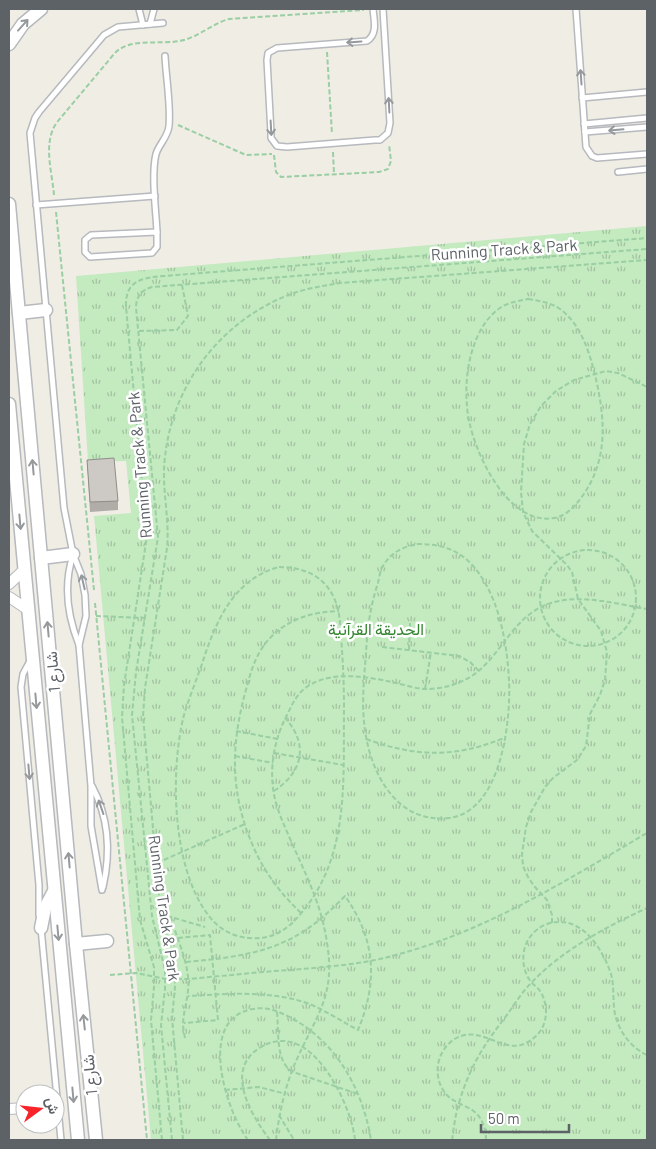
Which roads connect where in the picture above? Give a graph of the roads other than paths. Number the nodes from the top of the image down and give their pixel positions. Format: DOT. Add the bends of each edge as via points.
graph roads {
  1 [pos="41,9"];
  2 [pos="139,9"];
  3 [pos="154,9"];
  4 [pos="373,9"];
  5 [pos="383,9"];
  6 [pos="576,9"];
  7 [pos="163,23"];
  8 [pos="150,24"];
  9 [pos="143,25"];
  10 [pos="9,44"];
  11 [pos="165,56"];
  12 [pos="647,92"];
  13 [pos="582,98"];
  14 [pos="647,118"];
  15 [pos="584,124"];
  16 [pos="647,127"];
  17 [pos="585,132"];
  18 [pos="647,154"];
  19 [pos="647,170"];
  20 [pos="618,172"];
  21 [pos="155,196"];
  22 [pos="9,204"];
  23 [pos="36,205"];
  24 [pos="157,232"];
  25 [pos="46,310"];
  26 [pos="19,313"];
  27 [pos="9,412"];
  28 [pos="73,554"];
  29 [pos="42,558"];
  30 [pos="24,570"];
  31 [pos="9,584"];
  32 [pos="9,597"];
  33 [pos="27,609"];
  34 [pos="80,645"];
  35 [pos="32,656"];
  36 [pos="91,786"];
  37 [pos="54,891"];
  38 [pos="41,928"];
  39 [pos="107,941"];
  40 [pos="76,944"];
  41 [pos="54,1084"];
  42 [pos="78,1140"];
  43 [pos="96,1140"];
  10 -- 1 [label="street, one-way" via="23,24"];
  2 -- 9 [label="lane"];
  3 -- 8 [label="lane"];
  4 -- 5 [label="lane, one-way" via="374,32 367,41 274,48 268,53 274,142 282,147 332,144 380,140 388,133"];
  13 -- 6 [label="lane, one-way"];
  7 -- 8 [label="lane"];
  8 -- 9 [label="lane"];
  9 -- 23 [label="lane" via="118,27 104,35 35,118 30,133"];
  11 -- 21 [label="lane" via="169,121 167,134 156,154"];
  12 -- 13 [label="lane"];
  13 -- 15 [label="lane"];
  14 -- 15 [label="lane"];
  15 -- 17 [label="lane"];
  16 -- 17 [label="lane, one-way"];
  17 -- 18 [label="lane" via="586,147 597,158"];
  19 -- 20 [label="lane"];
  21 -- 23 [label="lane"];
  21 -- 24 [label="lane"];
  22 -- 26 [label="street, شارع 1"];
  23 -- 25 [label="lane"];
  24 -- 24 [label="lane" via="91,235 86,240 85,252 90,257 152,253 157,248"];
  25 -- 26 [label="street"];
  25 -- 28 [label="lane" via="62,493"];
  29 -- 26 [label="street, شارع 1, one-way"];
  27 -- 30 [label="street, شارع 1, one-way"];
  28 -- 29 [label="street"];
  34 -- 28 [label="lane, one-way" via="86,616 84,584"];
  28 -- 34 [label="lane" via="67,606"];
  40 -- 29 [label="street, شارع 1, one-way"];
  30 -- 31 [label="street"];
  30 -- 33 [label="street, شارع 1"];
  32 -- 33 [label="street"];
  33 -- 35 [label="street, شارع 1"];
  34 -- 36 [label="lane"];
  35 -- 37 [label="street, شارع 1, one-way"];
  35 -- 38 [label="lane, one-way" via="21,687"];
  36 -- 36 [label="lane, one-way" via="91,826 102,890 107,838 103,811"];
  37 -- 38 [label="street" via="45,908"];
  37 -- 42 [label="street, شارع 1, one-way"];
  38 -- 41 [label="lane"];
  39 -- 40 [label="street"];
  43 -- 40 [label="street, شارع 1, one-way"];
}
